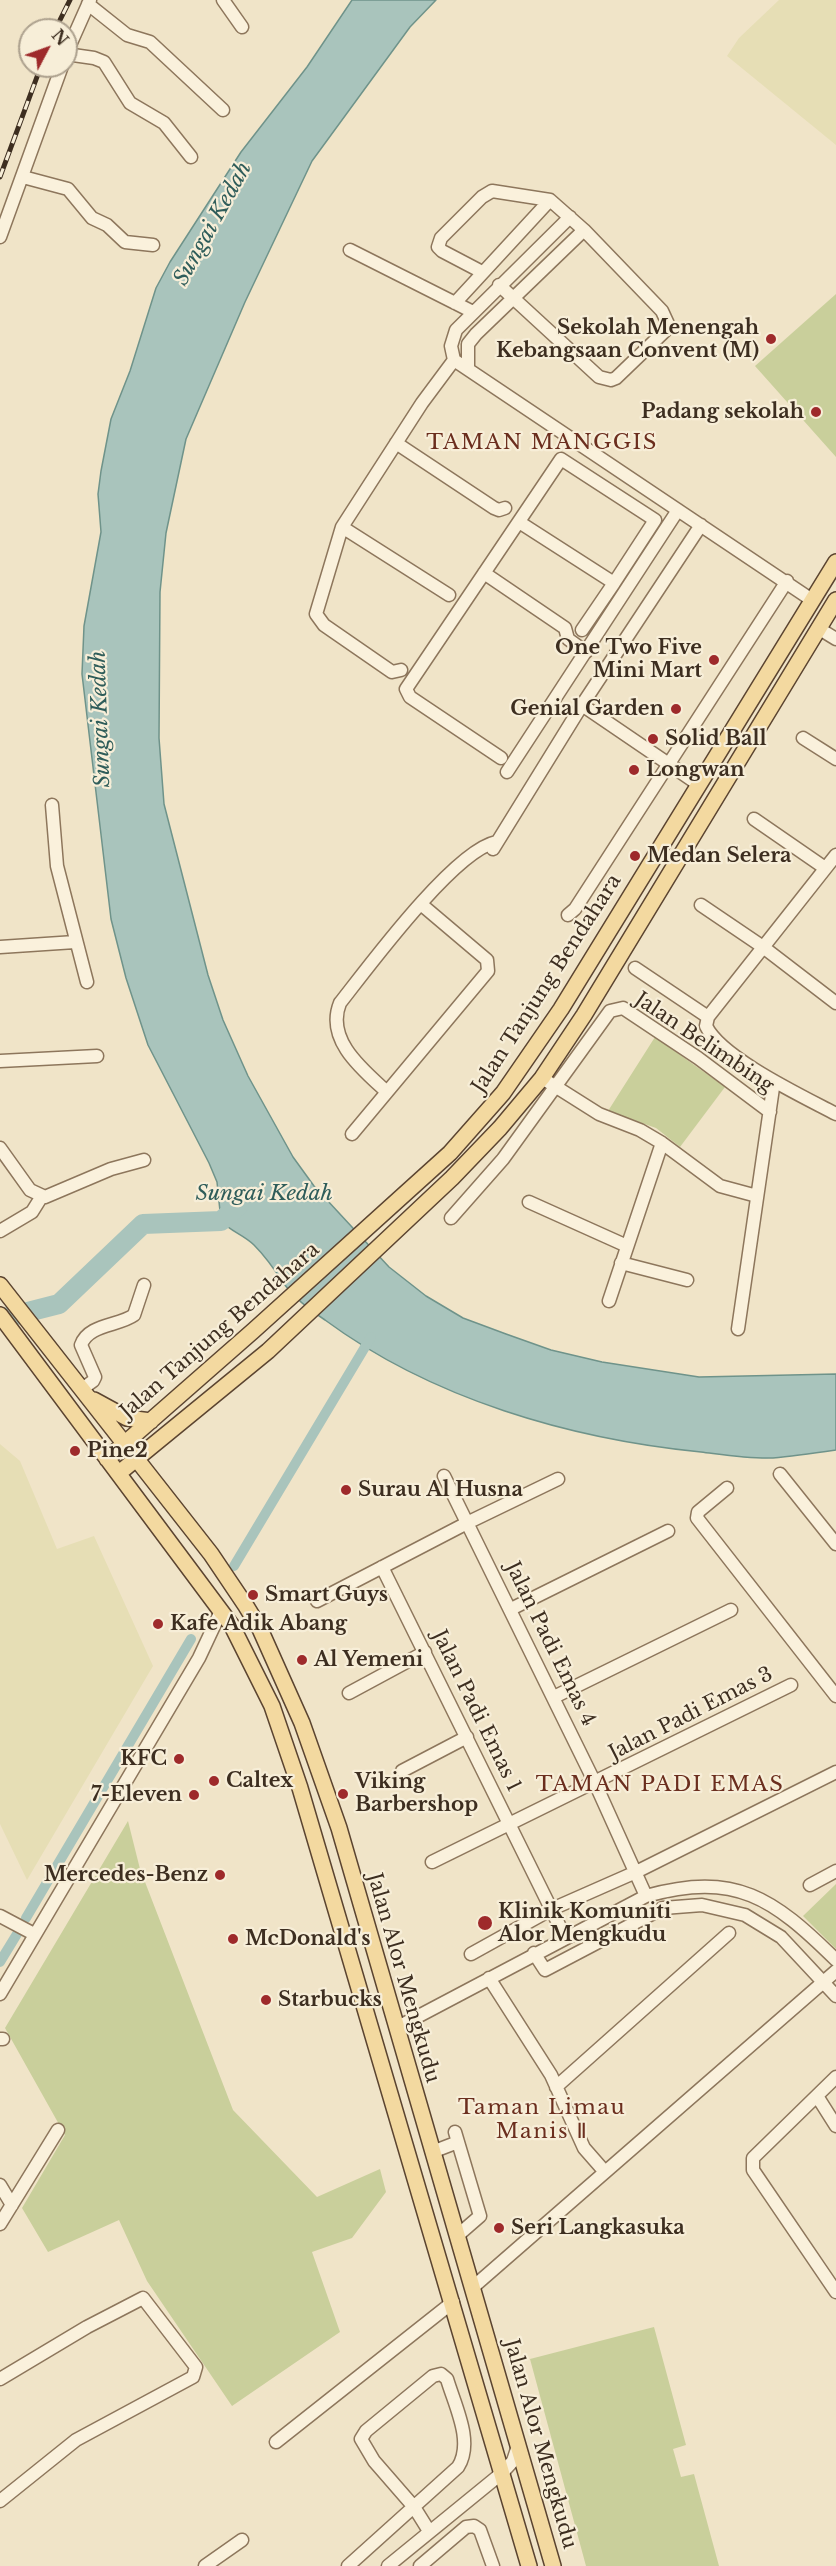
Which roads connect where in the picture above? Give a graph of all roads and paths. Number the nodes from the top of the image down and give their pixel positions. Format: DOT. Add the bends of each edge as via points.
graph roads {
  1 [pos="223,0"];
  2 [pos="89,2"];
  3 [pos="78,27"];
  4 [pos="242,27"];
  5 [pos="78,55"];
  6 [pos="58,78"];
  7 [pos="223,110"];
  8 [pos="191,157"];
  9 [pos="23,177"];
  10 [pos="550,200"];
  11 [pos="570,216"];
  12 [pos="584,230"];
  13 [pos="0,237"];
  14 [pos="153,245"];
  15 [pos="350,250"];
  16 [pos="482,272"];
  17 [pos="499,285"];
  18 [pos="513,298"];
  19 [pos="455,303"];
  20 [pos="472,312"];
  21 [pos="454,360"];
  22 [pos="468,369"];
  23 [pos="396,443"];
  24 [pos="505,508"];
  25 [pos="678,510"];
  26 [pos="519,522"];
  27 [pos="701,525"];
  28 [pos="342,527"];
  29 [pos="836,562"];
  30 [pos="484,573"];
  31 [pos="787,581"];
  32 [pos="614,583"];
  33 [pos="449,595"];
  34 [pos="812,600"];
  35 [pos="836,600"];
  36 [pos="565,628"];
  37 [pos="818,628"];
  38 [pos="582,630"];
  39 [pos="594,638"];
  40 [pos="836,639"];
  41 [pos="586,652"];
  42 [pos="401,670"];
  43 [pos="582,705"];
  44 [pos="803,738"];
  45 [pos="501,758"];
  46 [pos="836,759"];
  47 [pos="668,763"];
  48 [pos="507,772"];
  49 [pos="698,783"];
  50 [pos="52,805"];
  51 [pos="754,819"];
  52 [pos="836,855"];
  53 [pos="825,868"];
  54 [pos="422,905"];
  55 [pos="701,905"];
  56 [pos="568,915"];
  57 [pos="75,942"];
  58 [pos="601,945"];
  59 [pos="0,947"];
  60 [pos="763,947"];
  61 [pos="619,958"];
  62 [pos="635,968"];
  63 [pos="87,982"];
  64 [pos="836,1003"];
  65 [pos="708,1017"];
  66 [pos="97,1056"];
  67 [pos="0,1061"];
  68 [pos="542,1078"];
  69 [pos="774,1081"];
  70 [pos="557,1088"];
  71 [pos="387,1092"];
  72 [pos="770,1112"];
  73 [pos="836,1114"];
  74 [pos="352,1134"];
  75 [pos="662,1143"];
  76 [pos="0,1148"];
  77 [pos="144,1160"];
  78 [pos="42,1196"];
  79 [pos="757,1196"];
  80 [pos="530,1202"];
  81 [pos="451,1218"];
  82 [pos="0,1231"];
  83 [pos="627,1246"];
  84 [pos="621,1263"];
  85 [pos="687,1280"];
  86 [pos="144,1285"];
  87 [pos="4,1291"];
  88 [pos="609,1301"];
  89 [pos="0,1315"];
  90 [pos="738,1329"];
  91 [pos="85,1393"];
  92 [pos="151,1421"];
  93 [pos="163,1436"];
  94 [pos="124,1443"];
  95 [pos="136,1458"];
  96 [pos="106,1459"];
  97 [pos="119,1473"];
  98 [pos="780,1474"];
  99 [pos="444,1476"];
  100 [pos="153,1479"];
  101 [pos="558,1479"];
  102 [pos="727,1488"];
  103 [pos="469,1522"];
  104 [pos="668,1531"];
  105 [pos="836,1544"];
  106 [pos="382,1567"];
  107 [pos="317,1601"];
  108 [pos="511,1609"];
  109 [pos="731,1610"];
  110 [pos="221,1611"];
  111 [pos="425,1652"];
  112 [pos="791,1685"];
  113 [pos="349,1693"];
  114 [pos="836,1696"];
  115 [pos="554,1697"];
  116 [pos="467,1737"];
  117 [pos="402,1771"];
  118 [pos="836,1773"];
  119 [pos="595,1783"];
  120 [pos="510,1824"];
  121 [pos="432,1862"];
  122 [pos="836,1871"];
  123 [pos="636,1872"];
  124 [pos="810,1885"];
  125 [pos="646,1896"];
  126 [pos="552,1909"];
  127 [pos="0,1916"];
  128 [pos="729,1933"];
  129 [pos="34,1934"];
  130 [pos="565,1937"];
  131 [pos="534,1953"];
  132 [pos="471,1954"];
  133 [pos="836,1960"];
  134 [pos="836,1971"];
  135 [pos="489,1977"];
  136 [pos="823,1982"];
  137 [pos="0,1994"];
  138 [pos="836,1996"];
  139 [pos="396,2028"];
  140 [pos="403,2055"];
  141 [pos="383,2067"];
  142 [pos="836,2077"];
  143 [pos="556,2087"];
  144 [pos="817,2096"];
  145 [pos="836,2126"];
  146 [pos="58,2130"];
  147 [pos="432,2152"];
  148 [pos="605,2172"];
  149 [pos="0,2186"];
  150 [pos="12,2205"];
  151 [pos="0,2224"];
  152 [pos="457,2236"];
  153 [pos="472,2288"];
  154 [pos="836,2292"];
  155 [pos="453,2302"];
  156 [pos="0,2379"];
  157 [pos="276,2442"];
  158 [pos="518,2446"];
  159 [pos="502,2473"];
  160 [pos="0,2501"];
  161 [pos="414,2507"];
  162 [pos="429,2531"];
  163 [pos="242,2540"];
  164 [pos="205,2566"];
  165 [pos="348,2566"];
  166 [pos="388,2566"];
  167 [pos="420,2566"];
  168 [pos="493,2566"];
  169 [pos="530,2566"];
  170 [pos="553,2566"];
  1 -- 4 [label="street"];
  2 -- 3 [label="street"];
  2 -- 7 [label="street" via="127,35 150,42"];
  5 -- 8 [label="street" via="104,62 130,103 164,123"];
  6 -- 9 [label="street"];
  9 -- 13 [label="street"];
  9 -- 14 [label="street" via="69,189 92,218 107,225 125,242"];
  10 -- 11 [label="street"];
  10 -- 16 [label="street"];
  10 -- 16 [label="street" via="492,191 441,238 438,247 442,251"];
  11 -- 12 [label="street"];
  11 -- 17 [label="street"];
  12 -- 18 [label="street"];
  12 -- 18 [label="street" via="667,318 666,330 616,378 599,377"];
  15 -- 19 [label="street"];
  16 -- 19 [label="street"];
  17 -- 18 [label="street"];
  17 -- 20 [label="street"];
  18 -- 22 [label="street" via="468,344"];
  19 -- 20 [label="street"];
  20 -- 21 [label="street" via="454,334"];
  21 -- 22 [label="street"];
  21 -- 23 [label="street"];
  22 -- 25 [label="street"];
  23 -- 24 [label="street" via="494,508"];
  23 -- 28 [label="street"];
  25 -- 27 [label="street"];
  25 -- 39 [label="street"];
  26 -- 30 [label="street"];
  26 -- 32 [label="street"];
  26 -- 32 [label="street" via="561,459 655,520"];
  27 -- 31 [label="street"];
  27 -- 43 [label="street"];
  28 -- 33 [label="street"];
  28 -- 42 [label="street" via="317,618 392,672"];
  29 -- 34 [label="main road, Jalan Tanjung Bendahara"];
  30 -- 36 [label="street"];
  30 -- 45 [label="street" via="406,689"];
  31 -- 34 [label="street"];
  31 -- 47 [label="street"];
  32 -- 38 [label="street"];
  34 -- 49 [label="main road, Jalan Tanjung Bendahara"];
  35 -- 37 [label="main road, Jalan Tanjung Bendahara"];
  36 -- 38 [label="street"];
  36 -- 41 [label="street" via="568,639"];
  37 -- 40 [label="street"];
  37 -- 61 [label="main road, Jalan Tanjung Bendahara"];
  38 -- 39 [label="street"];
  39 -- 41 [label="street"];
  41 -- 48 [label="street"];
  43 -- 47 [label="street"];
  43 -- 54 [label="street" via="494,845 485,844 448,872"];
  44 -- 46 [label="street"];
  47 -- 49 [label="street"];
  47 -- 56 [label="street"];
  49 -- 58 [label="main road, Jalan Tanjung Bendahara"];
  50 -- 57 [label="street" via="57,866"];
  51 -- 53 [label="street"];
  52 -- 53 [label="street"];
  53 -- 60 [label="street"];
  54 -- 71 [label="street" via="384,947 336,1013 336,1025 349,1054"];
  54 -- 71 [label="street" via="490,965"];
  55 -- 60 [label="street"];
  57 -- 59 [label="street"];
  57 -- 63 [label="street"];
  58 -- 61 [label="main road"];
  58 -- 92 [label="main road, Jalan Tanjung Bendahara" via="528,1058 450,1153"];
  60 -- 64 [label="street"];
  60 -- 65 [label="street"];
  61 -- 68 [label="main road, Jalan Tanjung Bendahara"];
  62 -- 65 [label="street, Jalan Belimbing"];
  65 -- 69 [label="street, Jalan Belimbing" via="706,1026 712,1035"];
  66 -- 67 [label="street"];
  68 -- 70 [label="street"];
  68 -- 93 [label="main road, Jalan Tanjung Bendahara" via="500,1128 431,1197 268,1351"];
  69 -- 72 [label="street"];
  69 -- 73 [label="street, Jalan Belimbing"];
  70 -- 72 [label="street, Jalan Belimbing" via="610,1011 622,1008"];
  70 -- 75 [label="street" via="599,1114"];
  70 -- 81 [label="street" via="503,1159"];
  71 -- 74 [label="street"];
  72 -- 79 [label="street"];
  75 -- 79 [label="street" via="720,1186"];
  75 -- 83 [label="street"];
  76 -- 78 [label="street" via="30,1190"];
  77 -- 78 [label="street"];
  78 -- 82 [label="street" via="32,1212"];
  79 -- 90 [label="street"];
  80 -- 83 [label="street"];
  83 -- 84 [label="street"];
  84 -- 85 [label="street"];
  84 -- 88 [label="street"];
  86 -- 91 [label="street" via="134,1315 104,1326 82,1340 95,1377"];
  87 -- 91 [label="main road, Jalan Alor Mengkudu"];
  89 -- 96 [label="main road"];
  91 -- 92 [label="main road" via="127,1418"];
  91 -- 94 [label="main road, Jalan Alor Mengkudu"];
  92 -- 94 [label="main road, Jalan Tanjung Bendahara"];
  93 -- 95 [label="main road, Jalan Tanjung Bendahara"];
  93 -- 100 [label="main road" via="154,1461"];
  94 -- 95 [label="main road, Jalan Alor Mengkudu"];
  94 -- 96 [label="main road, Jalan Tanjung Bendahara"];
  95 -- 97 [label="main road, Jalan Tanjung Bendahara"];
  95 -- 100 [label="main road, Jalan Alor Mengkudu"];
  96 -- 97 [label="main road"];
  97 -- 110 [label="main road"];
  98 -- 105 [label="street"];
  99 -- 103 [label="street, Jalan Padi Emas 4"];
  100 -- 139 [label="main road, Jalan Alor Mengkudu" via="246,1606 302,1723 339,1828"];
  101 -- 103 [label="street"];
  102 -- 114 [label="street" via="697,1518"];
  103 -- 106 [label="street"];
  103 -- 108 [label="street, Jalan Padi Emas 4"];
  104 -- 108 [label="street"];
  106 -- 107 [label="street"];
  106 -- 111 [label="street, Jalan Padi Emas 1"];
  108 -- 115 [label="street, Jalan Padi Emas 4"];
  109 -- 115 [label="street"];
  110 -- 129 [label="street" via="199,1658"];
  110 -- 141 [label="main road" via="240,1638 272,1706"];
  111 -- 113 [label="street"];
  111 -- 116 [label="street, Jalan Padi Emas 1"];
  112 -- 119 [label="street, Jalan Padi Emas 3"];
  115 -- 119 [label="street, Jalan Padi Emas 4"];
  116 -- 117 [label="street"];
  116 -- 120 [label="street, Jalan Padi Emas 1"];
  118 -- 123 [label="street"];
  119 -- 120 [label="street, Jalan Padi Emas 3"];
  119 -- 123 [label="street, Jalan Padi Emas 4"];
  120 -- 121 [label="street, Jalan Padi Emas 3"];
  120 -- 126 [label="street, Jalan Padi Emas 1"];
  122 -- 124 [label="street"];
  123 -- 125 [label="street, Jalan Padi Emas 4"];
  123 -- 126 [label="street"];
  125 -- 130 [label="street"];
  125 -- 133 [label="street" via="702,1885 740,1891 776,1907"];
  126 -- 130 [label="street, Jalan Padi Emas 1"];
  126 -- 132 [label="street"];
  127 -- 129 [label="street"];
  128 -- 143 [label="street"];
  129 -- 137 [label="street"];
  130 -- 131 [label="street"];
  131 -- 135 [label="street"];
  131 -- 136 [label="street" via="545,1970 663,1908 702,1905 727,1908 766,1927 781,1937"];
  134 -- 136 [label="street"];
  135 -- 139 [label="street"];
  135 -- 143 [label="street"];
  136 -- 138 [label="street"];
  136 -- 148 [label="street"];
  139 -- 140 [label="main road, Jalan Alor Mengkudu"];
  140 -- 141 [label="main road" via="389,2051"];
  140 -- 147 [label="main road, Jalan Alor Mengkudu"];
  141 -- 155 [label="main road"];
  142 -- 144 [label="street"];
  143 -- 148 [label="street" via="575,2133"];
  144 -- 145 [label="street"];
  144 -- 154 [label="street" via="753,2158 753,2170"];
  146 -- 150 [label="street"];
  147 -- 152 [label="main road, Jalan Alor Mengkudu"];
  147 -- 152 [label="street" via="457,2137 480,2216"];
  148 -- 153 [label="street"];
  149 -- 150 [label="street"];
  150 -- 151 [label="street"];
  152 -- 153 [label="main road, Jalan Alor Mengkudu"];
  153 -- 158 [label="main road, Jalan Alor Mengkudu"];
  155 -- 157 [label="street"];
  155 -- 159 [label="main road"];
  156 -- 160 [label="street" via="143,2298 196,2367 192,2376 75,2440"];
  158 -- 159 [label="street" via="513,2461"];
  158 -- 170 [label="main road, Jalan Alor Mengkudu"];
  159 -- 162 [label="street"];
  159 -- 169 [label="main road"];
  161 -- 161 [label="street" via="374,2461 361,2439 433,2376 441,2374 447,2379 466,2452 458,2467"];
  161 -- 162 [label="street"];
  161 -- 165 [label="street"];
  162 -- 166 [label="street"];
  163 -- 164 [label="street"];
  167 -- 168 [label="street" via="466,2527 474,2526 480,2530"];
}
